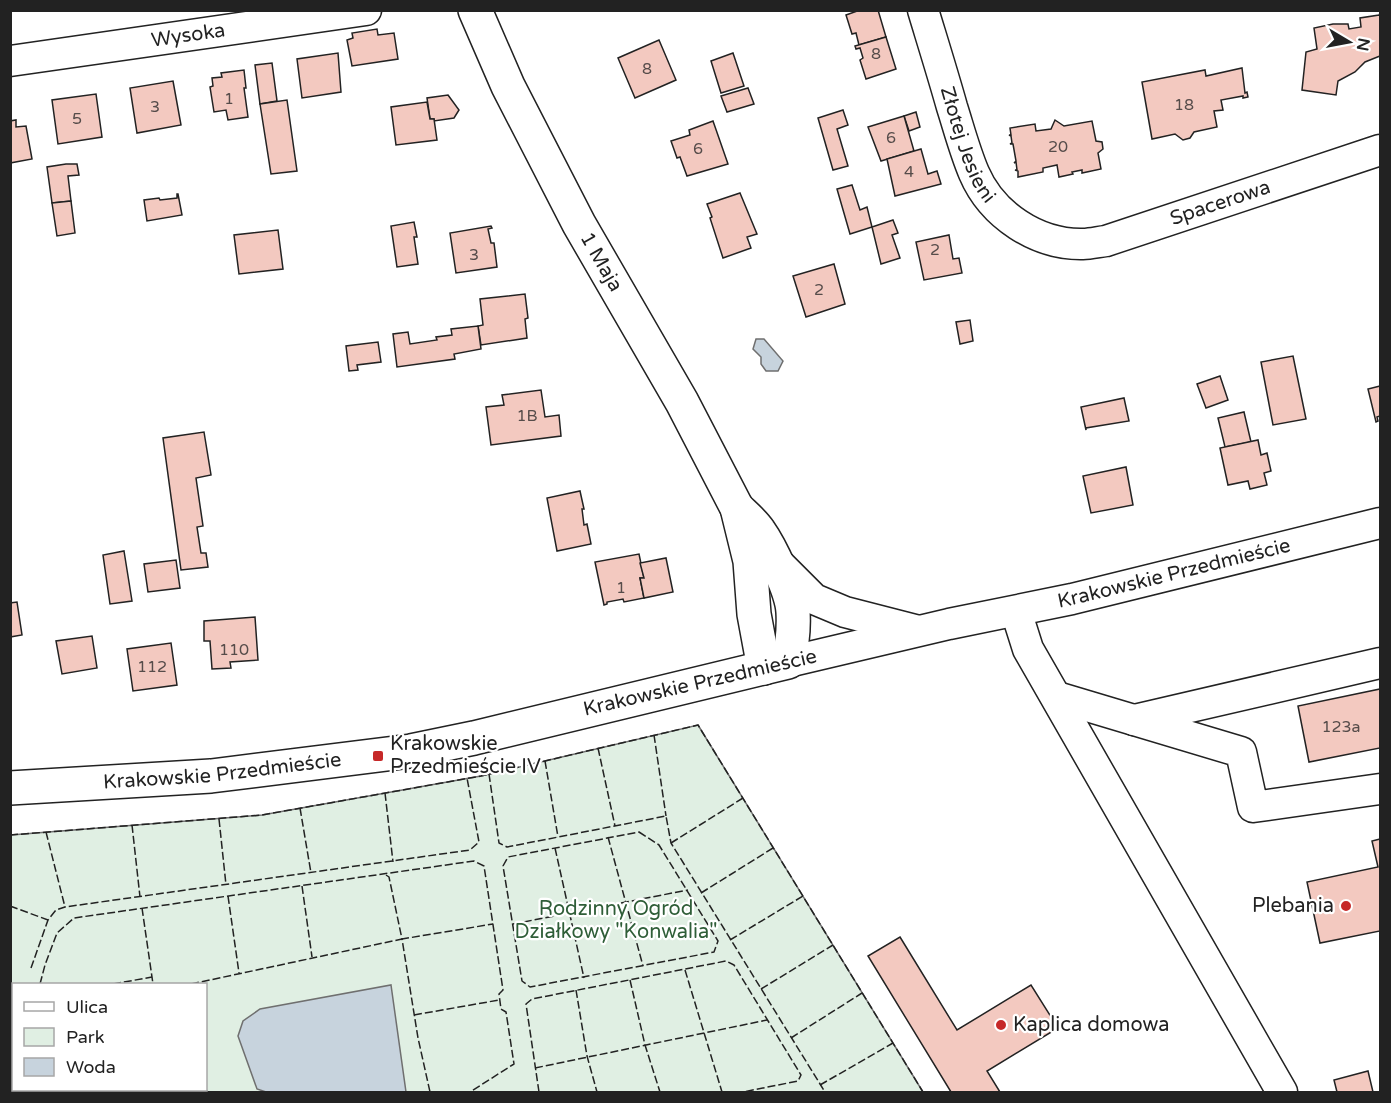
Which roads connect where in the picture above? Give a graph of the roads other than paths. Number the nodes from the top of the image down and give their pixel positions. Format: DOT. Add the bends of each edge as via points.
graph roads {
  1 [pos="366,10"];
  2 [pos="475,10"];
  3 [pos="923,10"];
  4 [pos="10,61"];
  5 [pos="1380,150"];
  6 [pos="1058,241"];
  7 [pos="737,508"];
  8 [pos="1380,523"];
  9 [pos="777,562"];
  10 [pos="1016,611"];
  11 [pos="921,631"];
  12 [pos="1380,663"];
  13 [pos="776,665"];
  14 [pos="1057,697"];
  15 [pos="1131,720"];
  16 [pos="10,788"];
  17 [pos="1380,789"];
  18 [pos="1282,1092"];
  1 -- 4 [label="street, Wysoka"];
  2 -- 7 [label="main road, 1 Maja" via="508,87 579,224 682,402"];
  3 -- 6 [label="street, Złotej Jesieni" via="975,175 990,200 1010,219 1031,233"];
  5 -- 6 [label="street, Spacerowa" via="1106,241"];
  7 -- 9 [label="main road, 1 Maja" via="759,530"];
  7 -- 13 [label="main road, 1 Maja" via="750,561 754,614"];
  8 -- 10 [label="street, Krakowskie Przedmieście"];
  9 -- 11 [label="street, 1 Maja" via="814,599 845,612"];
  9 -- 13 [label="main road, 1 Maja" via="793,609 792,645"];
  10 -- 11 [label="street, Krakowskie Przedmieście"];
  10 -- 14 [label="street" via="1028,649"];
  11 -- 13 [label="street, Krakowskie Przedmieście"];
  12 -- 15 [label="street"];
  13 -- 16 [label="main road, Krakowskie Przedmieście" via="400,753 211,776"];
  14 -- 15 [label="street"];
  14 -- 18 [label="street"];
  15 -- 17 [label="street" via="1241,752 1253,807"];
}
